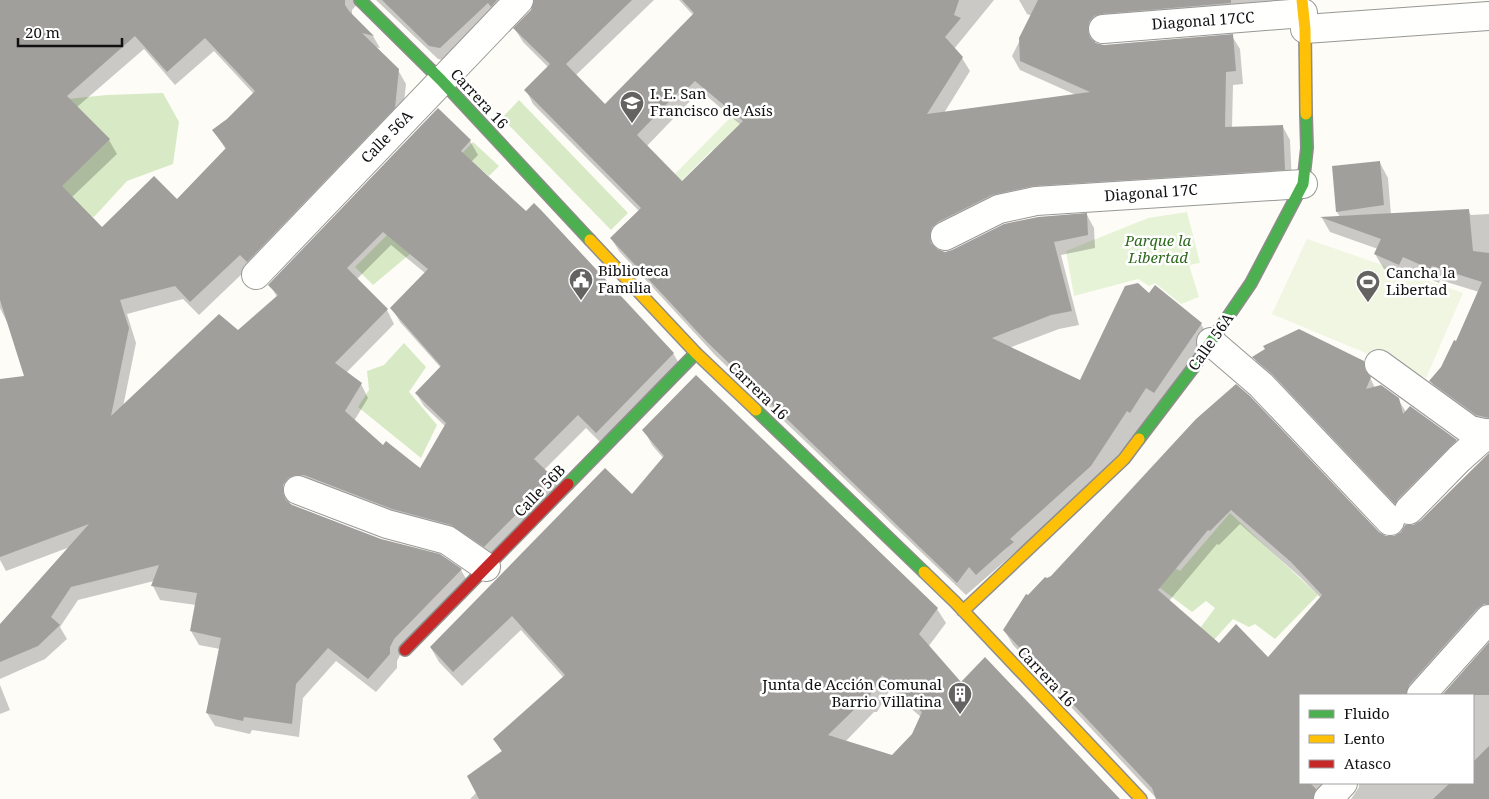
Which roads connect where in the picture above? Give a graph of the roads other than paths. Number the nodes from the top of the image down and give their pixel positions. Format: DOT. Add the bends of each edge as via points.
graph roads {
  1 [pos="360,0"];
  2 [pos="519,0"];
  3 [pos="1303,14"];
  4 [pos="1489,16"];
  5 [pos="1103,29"];
  6 [pos="441,80"];
  7 [pos="1303,184"];
  8 [pos="945,236"];
  9 [pos="256,275"];
  10 [pos="1211,342"];
  11 [pos="696,353"];
  12 [pos="1379,364"];
  13 [pos="1489,433"];
  14 [pos="298,490"];
  15 [pos="486,567"];
  16 [pos="963,611"];
  17 [pos="1489,619"];
  18 [pos="405,650"];
  19 [pos="1422,694"];
  20 [pos="1342,784"];
  21 [pos="1140,799"];
  22 [pos="1328,799"];
  1 -- 6 [label="street, Carrera 16"];
  2 -- 6 [label="street, Calle 56A"];
  3 -- 4 [label="street, Diagonal 17CC"];
  3 -- 5 [label="street, Diagonal 17CC"];
  3 -- 7 [label="street, Calle 56A" via="1307,148"];
  6 -- 9 [label="street, Calle 56A"];
  6 -- 11 [label="street, Carrera 16"];
  7 -- 8 [label="street, Diagonal 17C" via="1036,200 999,209"];
  7 -- 10 [label="street, Calle 56A" via="1252,283"];
  10 -- 13 [label="street" via="1399,516 1458,458"];
  10 -- 16 [label="street, Calle 56A" via="1124,459"];
  11 -- 15 [label="street, Calle 56B"];
  11 -- 16 [label="street, Carrera 16"];
  12 -- 13 [label="street" via="1470,430"];
  14 -- 15 [label="street" via="388,524 448,540"];
  15 -- 18 [label="street, Calle 56B"];
  16 -- 21 [label="street, Carrera 16"];
  17 -- 19 [label="street"];
  20 -- 22 [label="street"];
}
